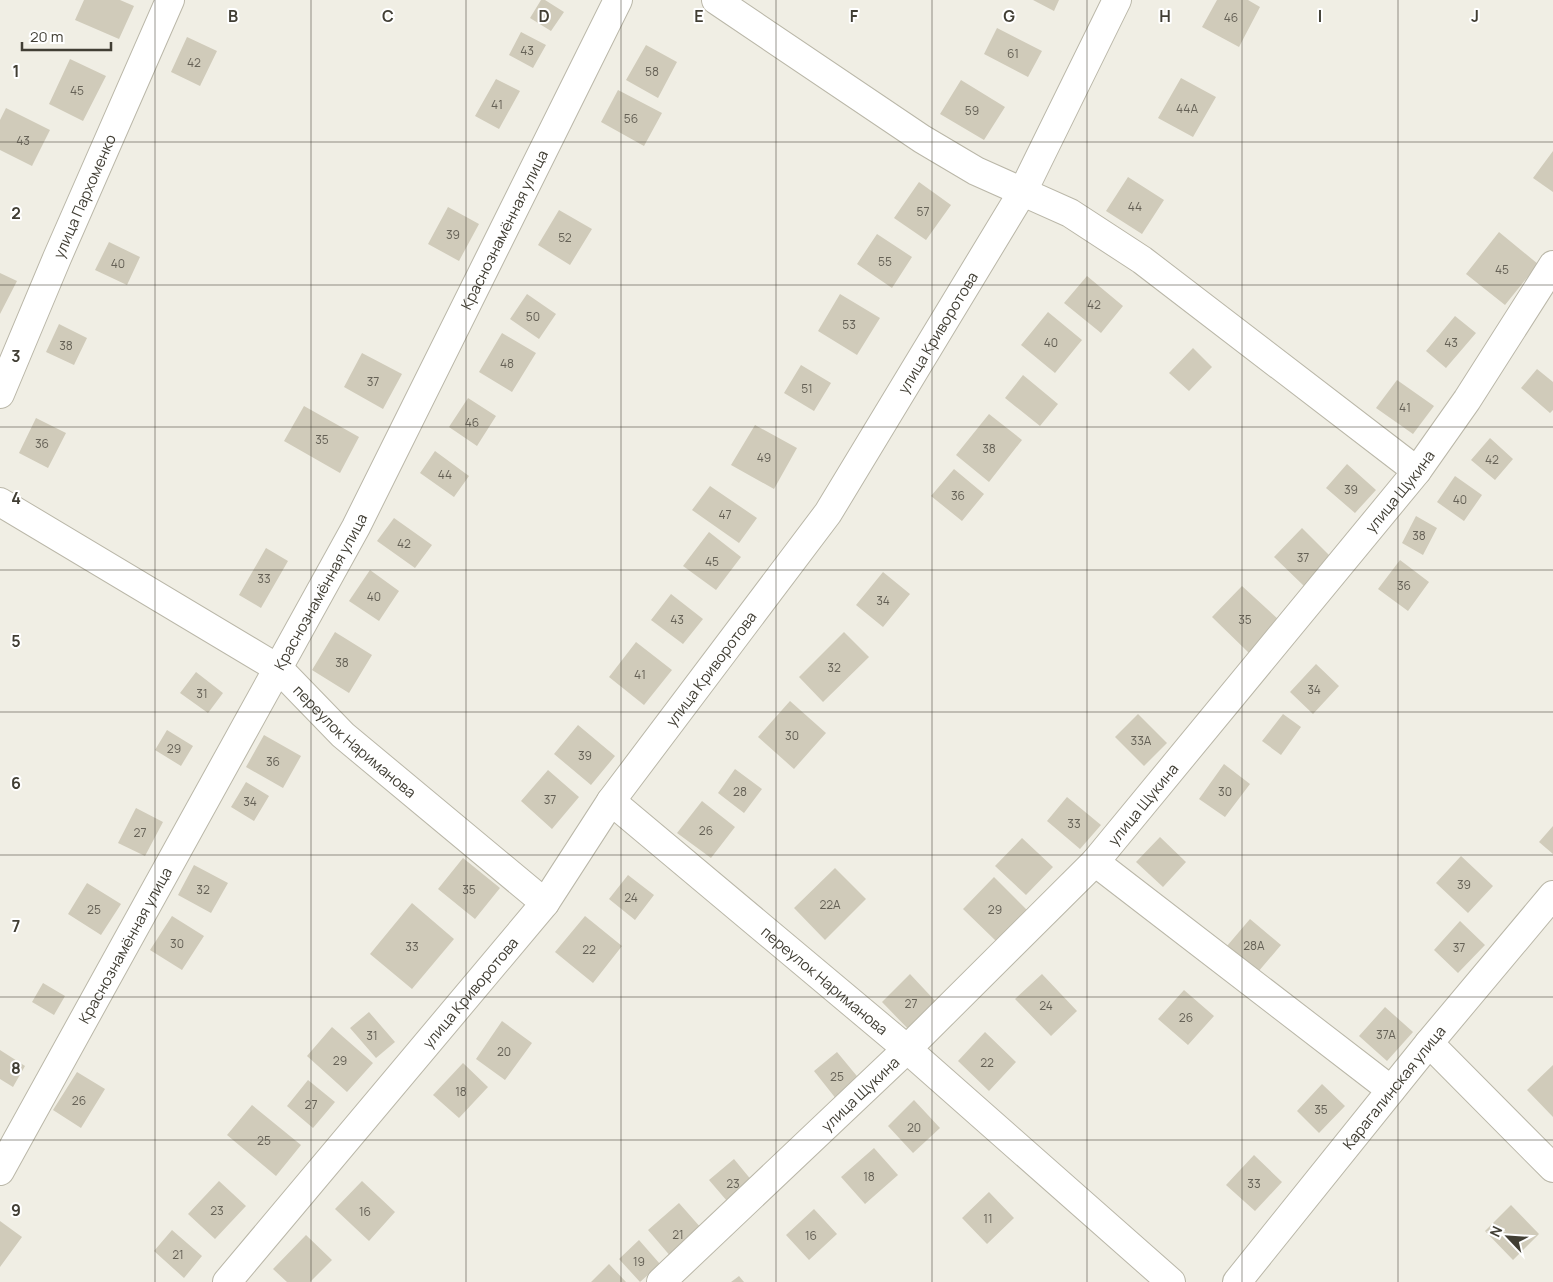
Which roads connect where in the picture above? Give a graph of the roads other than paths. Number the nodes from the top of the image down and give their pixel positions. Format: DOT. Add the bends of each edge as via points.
graph roads {
  1 [pos="170,0"];
  2 [pos="618,0"];
  3 [pos="716,0"];
  4 [pos="1117,0"];
  5 [pos="1023,192"];
  6 [pos="1553,265"];
  7 [pos="0,394"];
  8 [pos="1417,471"];
  9 [pos="0,502"];
  10 [pos="279,669"];
  11 [pos="611,801"];
  12 [pos="1095,862"];
  13 [pos="1553,895"];
  14 [pos="545,903"];
  15 [pos="1429,1043"];
  16 [pos="907,1049"];
  17 [pos="1390,1090"];
  18 [pos="1553,1168"];
  19 [pos="0,1171"];
  20 [pos="226,1282"];
  21 [pos="661,1282"];
  22 [pos="1171,1282"];
  23 [pos="1237,1282"];
  1 -- 7 [label="street, улица Пархоменко"];
  2 -- 10 [label="street, Краснознамённая улица" via="356,527"];
  3 -- 5 [label="street" via="922,139 976,171"];
  4 -- 5 [label="street, улица Криворотова"];
  5 -- 8 [label="street" via="1070,213 1142,260"];
  5 -- 11 [label="street, улица Криворотова" via="828,513"];
  6 -- 8 [label="street, улица Щукина" via="1467,400"];
  8 -- 12 [label="street, улица Щукина"];
  9 -- 10 [label="street, переулок Нариманова"];
  10 -- 14 [label="street, переулок Нариманова" via="343,735"];
  10 -- 19 [label="street, Краснознамённая улица"];
  11 -- 14 [label="street, улица Криворотова"];
  11 -- 16 [label="street, переулок Нариманова"];
  12 -- 16 [label="street, улица Щукина"];
  12 -- 17 [label="street"];
  13 -- 15 [label="street, Карагалинская улица"];
  14 -- 20 [label="street, улица Криворотова"];
  15 -- 17 [label="street, Карагалинская улица"];
  15 -- 18 [label="street"];
  16 -- 21 [label="street, улица Щукина"];
  16 -- 22 [label="street, переулок Нариманова"];
  17 -- 23 [label="street, Карагалинская улица"];
}
